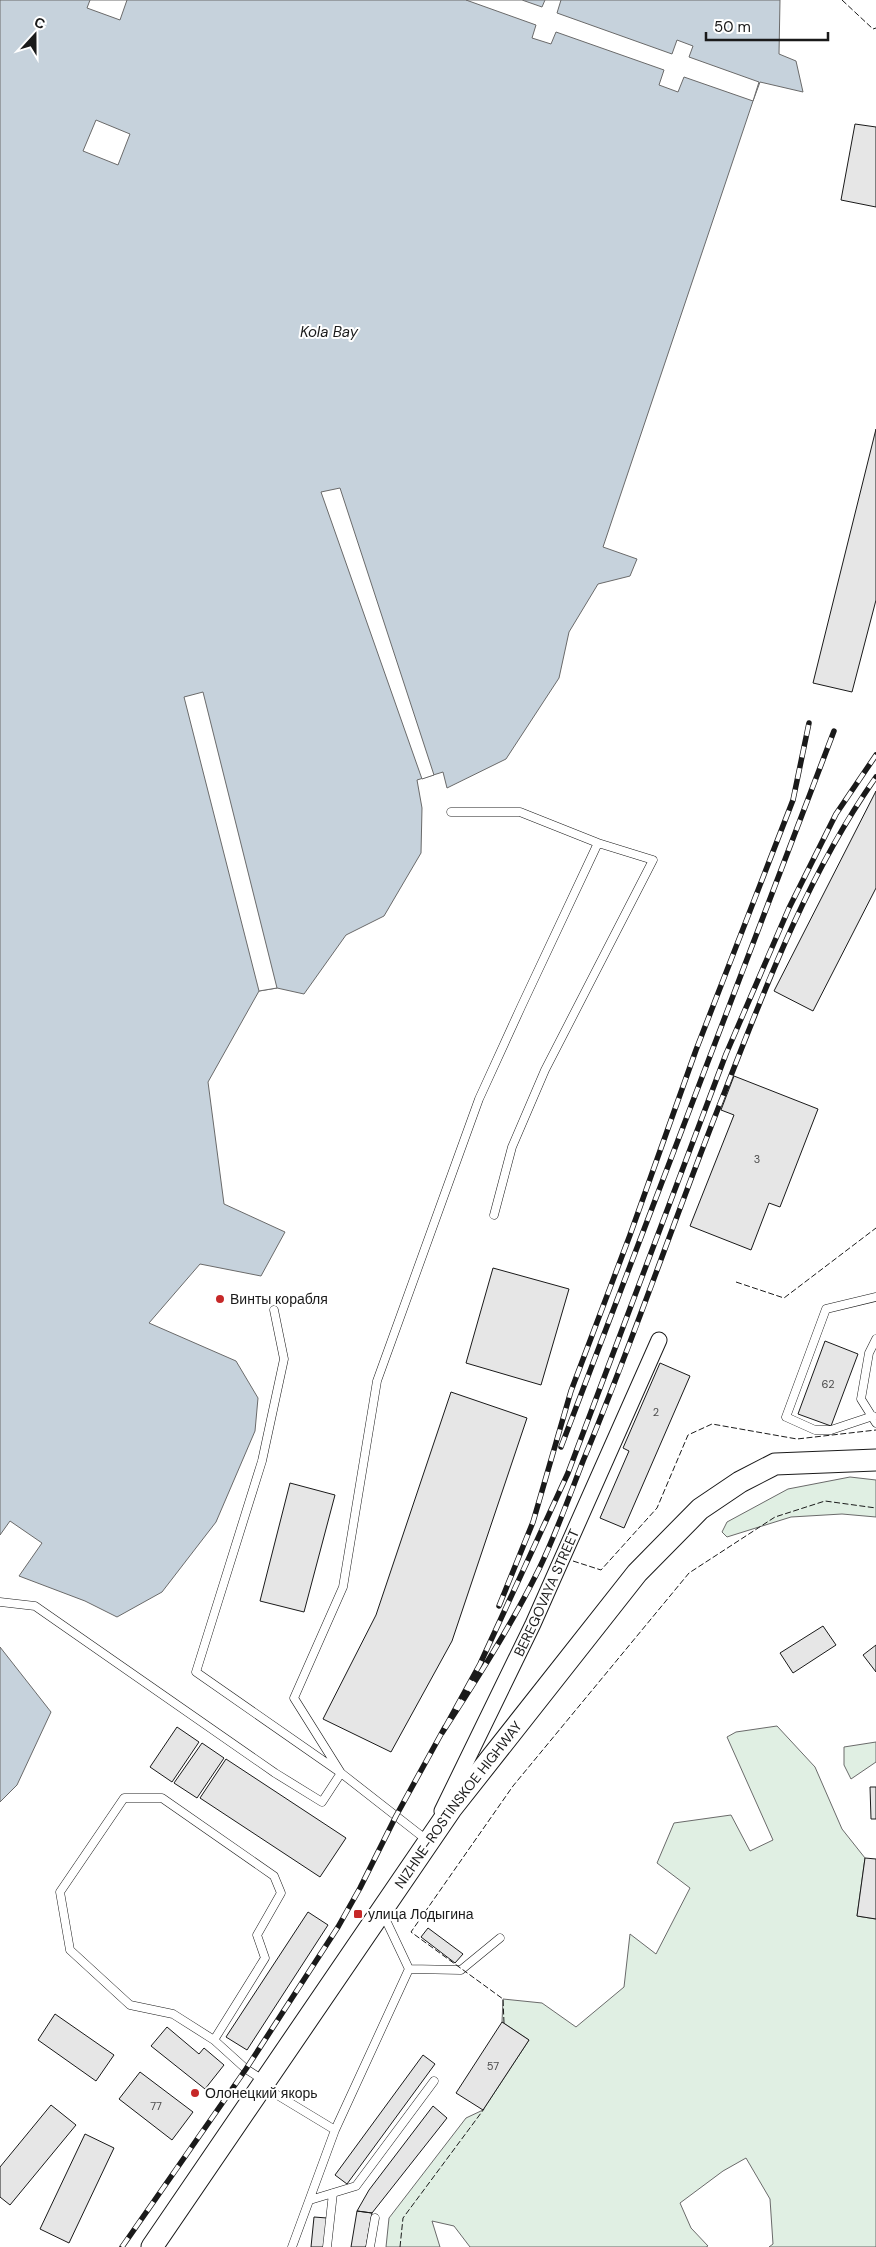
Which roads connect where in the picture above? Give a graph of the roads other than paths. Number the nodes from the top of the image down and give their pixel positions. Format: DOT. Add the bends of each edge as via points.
graph roads {
  1 [pos="451,812"];
  2 [pos="598,842"];
  3 [pos="494,1215"];
  4 [pos="876,1297"];
  5 [pos="274,1310"];
  6 [pos="876,1339"];
  7 [pos="659,1340"];
  8 [pos="875,1420"];
  9 [pos="876,1460"];
  10 [pos="0,1602"];
  11 [pos="341,1773"];
  12 [pos="429,1842"];
  13 [pos="381,1910"];
  14 [pos="500,1938"];
  15 [pos="409,1969"];
  16 [pos="214,2040"];
  17 [pos="434,2081"];
  18 [pos="263,2083"];
  19 [pos="335,2130"];
  20 [pos="334,2192"];
  21 [pos="310,2200"];
  22 [pos="376,2218"];
  23 [pos="152,2247"];
  24 [pos="292,2247"];
  25 [pos="327,2247"];
  26 [pos="370,2247"];
  1 -- 2 [label="lane" via="520,812"];
  2 -- 3 [label="lane" via="653,860 545,1070 512,1147"];
  2 -- 11 [label="lane" via="479,1100 377,1381 343,1587 294,1698"];
  4 -- 8 [label="lane" via="826,1309 786,1417 815,1430 831,1430"];
  5 -- 11 [label="lane" via="284,1359 262,1461 196,1672"];
  6 -- 8 [label="lane" via="869,1353 860,1399"];
  7 -- 12 [label="street, BEREGOVAYA STREET" via="533,1624"];
  9 -- 12 [label="street, NIZHNE-ROSTINSKOE HIGHWAY" via="775,1464 740,1482 700,1509 637,1573 500,1745"];
  10 -- 11 [label="lane" via="35,1606 275,1773 322,1802"];
  11 -- 12 [label="lane"];
  12 -- 13 [label="street, NIZHNE-ROSTINSKOE HIGHWAY"];
  13 -- 15 [label="lane"];
  13 -- 18 [label="street, NIZHNE-ROSTINSKOE HIGHWAY"];
  14 -- 15 [label="lane" via="461,1970"];
  15 -- 19 [label="lane"];
  16 -- 16 [label="lane" via="173,2014 130,2005 70,1950 60,1892 124,1798 162,1798 274,1876 278,1884 281,1893 257,1935 265,1958"];
  16 -- 18 [label="lane"];
  17 -- 20 [label="lane" via="356,2186"];
  18 -- 19 [label="lane"];
  18 -- 23 [label="street, NIZHNE-ROSTINSKOE HIGHWAY"];
  19 -- 21 [label="lane"];
  20 -- 21 [label="lane"];
  20 -- 25 [label="lane"];
  21 -- 24 [label="lane"];
  22 -- 26 [label="lane"];
}
